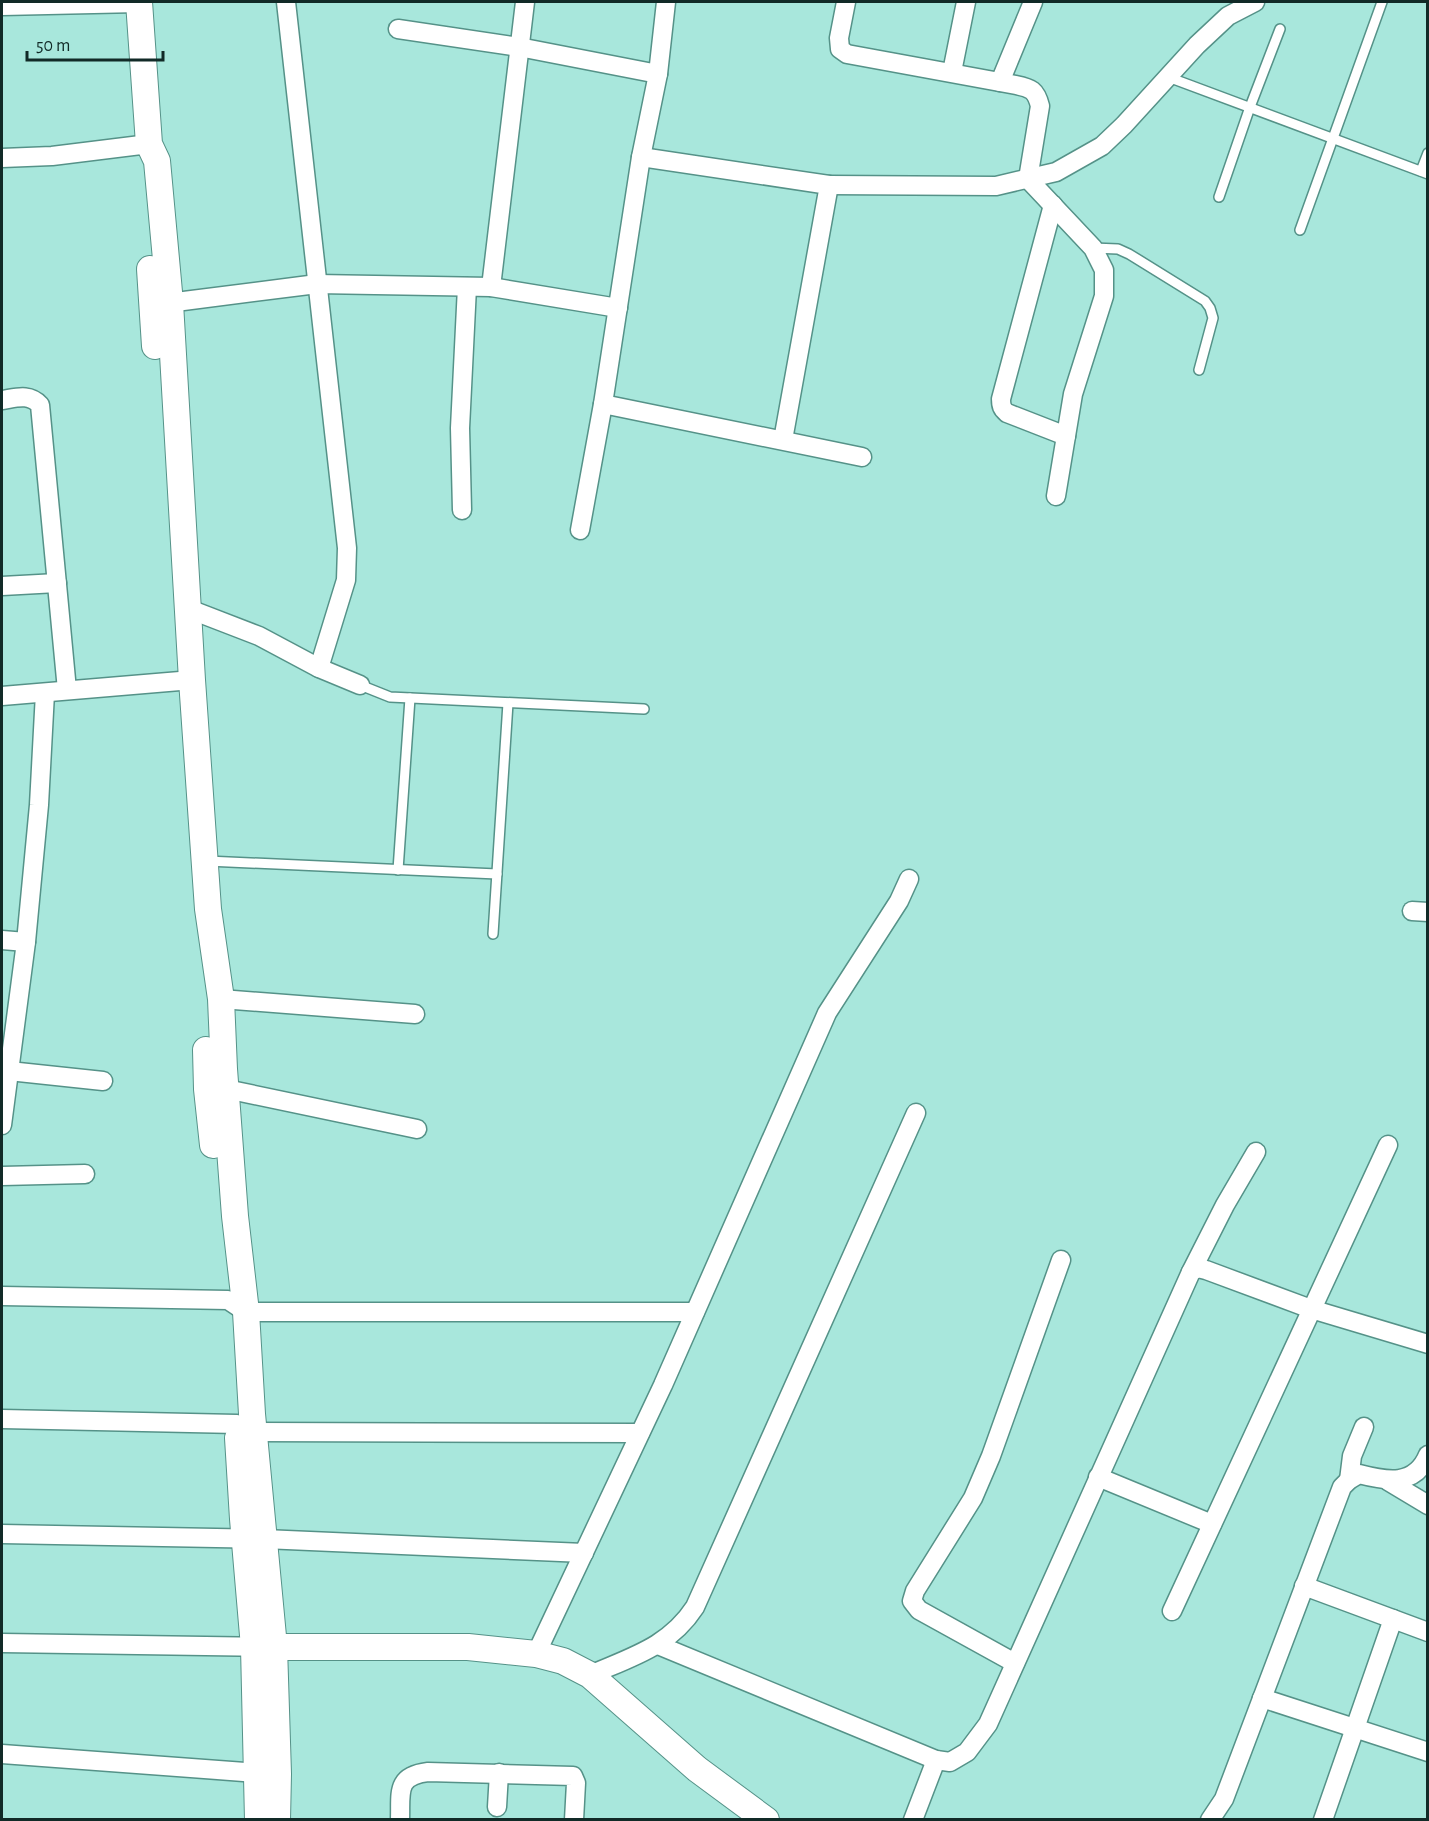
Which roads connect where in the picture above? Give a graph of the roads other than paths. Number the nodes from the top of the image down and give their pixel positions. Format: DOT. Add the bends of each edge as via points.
graph roads {
  1 [pos="139,2"];
  2 [pos="286,2"];
  3 [pos="525,2"];
  4 [pos="666,2"];
  5 [pos="846,2"];
  6 [pos="966,2"];
  7 [pos="1033,2"];
  8 [pos="1254,2"];
  9 [pos="1382,2"];
  10 [pos="2,6"];
  11 [pos="398,29"];
  12 [pos="1280,29"];
  13 [pos="519,47"];
  14 [pos="952,72"];
  15 [pos="658,74"];
  16 [pos="1168,77"];
  17 [pos="1000,82"];
  18 [pos="1250,107"];
  19 [pos="1332,138"];
  20 [pos="149,144"];
  21 [pos="1428,153"];
  22 [pos="641,157"];
  23 [pos="2,158"];
  24 [pos="1424,172"];
  25 [pos="1028,179"];
  26 [pos="829,185"];
  27 [pos="1220,197"];
  28 [pos="1053,205"];
  29 [pos="1300,230"];
  30 [pos="1093,248"];
  31 [pos="317,284"];
  32 [pos="468,287"];
  33 [pos="491,287"];
  34 [pos="161,304"];
  35 [pos="618,308"];
  36 [pos="1199,370"];
  37 [pos="2,400"];
  38 [pos="603,404"];
  39 [pos="1066,436"];
  40 [pos="783,440"];
  41 [pos="862,457"];
  42 [pos="1056,496"];
  43 [pos="462,510"];
  44 [pos="580,530"];
  45 [pos="57,583"];
  46 [pos="2,586"];
  47 [pos="189,609"];
  48 [pos="319,668"];
  49 [pos="184,680"];
  50 [pos="360,685"];
  51 [pos="67,690"];
  52 [pos="45,693"];
  53 [pos="2,696"];
  54 [pos="410,698"];
  55 [pos="508,703"];
  56 [pos="644,710"];
  57 [pos="205,861"];
  58 [pos="398,870"];
  59 [pos="497,874"];
  60 [pos="909,879"];
  61 [pos="493,934"];
  62 [pos="2,940"];
  63 [pos="26,942"];
  64 [pos="221,999"];
  65 [pos="415,1014"];
  66 [pos="9,1071"];
  67 [pos="102,1081"];
  68 [pos="226,1089"];
  69 [pos="916,1113"];
  70 [pos="2,1125"];
  71 [pos="417,1129"];
  72 [pos="1388,1145"];
  73 [pos="1256,1152"];
  74 [pos="85,1174"];
  75 [pos="2,1176"];
  76 [pos="1061,1260"];
  77 [pos="1191,1272"];
  78 [pos="2,1296"];
  79 [pos="237,1306"];
  80 [pos="1311,1310"];
  81 [pos="695,1312"];
  82 [pos="1428,1344"];
  83 [pos="2,1419"];
  84 [pos="1364,1427"];
  85 [pos="246,1428"];
  86 [pos="640,1433"];
  87 [pos="1428,1455"];
  88 [pos="1098,1477"];
  89 [pos="1349,1480"];
  90 [pos="1388,1481"];
  91 [pos="1428,1505"];
  92 [pos="1212,1524"];
  93 [pos="2,1534"];
  94 [pos="254,1538"];
  95 [pos="584,1553"];
  96 [pos="1304,1586"];
  97 [pos="1172,1611"];
  98 [pos="1393,1619"];
  99 [pos="1428,1632"];
  100 [pos="2,1642"];
  101 [pos="658,1645"];
  102 [pos="264,1647"];
  103 [pos="536,1654"];
  104 [pos="1015,1663"];
  105 [pos="590,1675"];
  106 [pos="1262,1698"];
  107 [pos="1354,1728"];
  108 [pos="1428,1752"];
  109 [pos="2,1754"];
  110 [pos="936,1760"];
  111 [pos="258,1773"];
  112 [pos="499,1773"];
  113 [pos="497,1807"];
  114 [pos="258,1820"];
  115 [pos="277,1820"];
  116 [pos="400,1820"];
  117 [pos="574,1820"];
  118 [pos="766,1820"];
  119 [pos="913,1820"];
  120 [pos="1210,1820"];
  121 [pos="1323,1820"];
  1 -- 10 [label="street"];
  1 -- 20 [label="street"];
  2 -- 31 [label="street"];
  3 -- 13 [label="street"];
  4 -- 15 [label="street"];
  5 -- 14 [label="street" via="839,38 840,49 847,54"];
  6 -- 14 [label="street"];
  7 -- 17 [label="street"];
  8 -- 16 [label="street" via="1228,16"];
  9 -- 19 [label="lane"];
  11 -- 13 [label="street"];
  12 -- 18 [label="lane"];
  13 -- 15 [label="street"];
  13 -- 33 [label="street"];
  14 -- 17 [label="street"];
  15 -- 22 [label="street"];
  16 -- 18 [label="lane"];
  16 -- 25 [label="street" via="1102,146 1056,172"];
  17 -- 25 [label="street" via="1033,89 1037,95 1040,106"];
  18 -- 19 [label="lane"];
  18 -- 27 [label="lane"];
  19 -- 24 [label="lane"];
  19 -- 29 [label="lane"];
  20 -- 23 [label="street"];
  20 -- 34 [label="street" via="157,161"];
  21 -- 24 [label="lane"];
  22 -- 26 [label="street"];
  22 -- 35 [label="street"];
  25 -- 26 [label="street" via="996,186"];
  25 -- 28 [label="street"];
  26 -- 40 [label="street"];
  28 -- 30 [label="street"];
  28 -- 39 [label="street" via="1001,405 1007,413"];
  30 -- 36 [label="lane" via="1118,249 1129,254 1205,300 1213,318"];
  30 -- 39 [label="street" via="1104,270 1104,296 1073,394"];
  31 -- 32 [label="street"];
  31 -- 34 [label="street"];
  31 -- 48 [label="street" via="347,548 346,580"];
  32 -- 33 [label="street"];
  32 -- 43 [label="street" via="460,428"];
  33 -- 35 [label="street"];
  34 -- 47 [label="street"];
  34 -- 49 [label="street" via="165,475"];
  35 -- 38 [label="street"];
  37 -- 45 [label="street" via="27,397 40,405"];
  38 -- 40 [label="street"];
  38 -- 44 [label="street"];
  39 -- 42 [label="street"];
  40 -- 41 [label="street"];
  45 -- 46 [label="street"];
  45 -- 51 [label="street"];
  47 -- 48 [label="street" via="259,636"];
  47 -- 49 [label="street"];
  48 -- 50 [label="street"];
  49 -- 51 [label="street"];
  49 -- 57 [label="street"];
  49 -- 79 [label="street" via="193,911 207,1089"];
  50 -- 54 [label="lane" via="390,697"];
  51 -- 52 [label="street"];
  52 -- 53 [label="street"];
  52 -- 63 [label="street"];
  54 -- 55 [label="lane"];
  54 -- 58 [label="lane"];
  55 -- 56 [label="lane"];
  55 -- 59 [label="lane"];
  57 -- 58 [label="lane"];
  57 -- 64 [label="street"];
  58 -- 59 [label="lane"];
  59 -- 61 [label="lane"];
  60 -- 81 [label="street" via="826,1013"];
  62 -- 63 [label="street"];
  63 -- 66 [label="street"];
  64 -- 65 [label="street"];
  64 -- 68 [label="street"];
  66 -- 67 [label="street"];
  66 -- 70 [label="street"];
  68 -- 71 [label="street"];
  68 -- 79 [label="street"];
  69 -- 101 [label="street" via="695,1607 685,1623"];
  72 -- 80 [label="street"];
  73 -- 77 [label="street"];
  74 -- 75 [label="street"];
  76 -- 104 [label="street" via="973,1498 912,1601 919,1610"];
  77 -- 80 [label="street" via="1198,1268 1206,1270"];
  77 -- 88 [label="street"];
  78 -- 79 [label="street"];
  79 -- 81 [label="street"];
  79 -- 85 [label="street"];
  80 -- 82 [label="street"];
  80 -- 92 [label="street"];
  81 -- 86 [label="street"];
  83 -- 85 [label="street"];
  84 -- 89 [label="street" via="1352,1456"];
  85 -- 86 [label="street"];
  85 -- 94 [label="street"];
  86 -- 95 [label="street"];
  87 -- 90 [label="street" via="1418,1471"];
  88 -- 92 [label="street"];
  88 -- 104 [label="street"];
  89 -- 90 [label="street" via="1359,1474"];
  89 -- 96 [label="street" via="1342,1487"];
  90 -- 91 [label="street"];
  92 -- 97 [label="street"];
  93 -- 94 [label="street"];
  94 -- 95 [label="street"];
  94 -- 102 [label="street"];
  95 -- 103 [label="street"];
  96 -- 98 [label="street"];
  96 -- 106 [label="street"];
  98 -- 99 [label="street"];
  98 -- 107 [label="street"];
  100 -- 102 [label="street"];
  101 -- 105 [label="street"];
  101 -- 110 [label="street"];
  102 -- 103 [label="street" via="468,1647"];
  102 -- 111 [label="street"];
  102 -- 115 [label="street" via="278,1774"];
  103 -- 105 [label="street" via="563,1661"];
  104 -- 110 [label="street" via="988,1724 967,1752 950,1762"];
  105 -- 118 [label="street" via="697,1769"];
  106 -- 107 [label="street"];
  106 -- 120 [label="street" via="1224,1799"];
  107 -- 108 [label="street"];
  107 -- 121 [label="street"];
  109 -- 111 [label="street"];
  110 -- 119 [label="street"];
  111 -- 114 [label="street"];
  112 -- 113 [label="street"];
  112 -- 116 [label="street" via="428,1772 406,1778 401,1787"];
  112 -- 117 [label="street" via="573,1776"];
}
